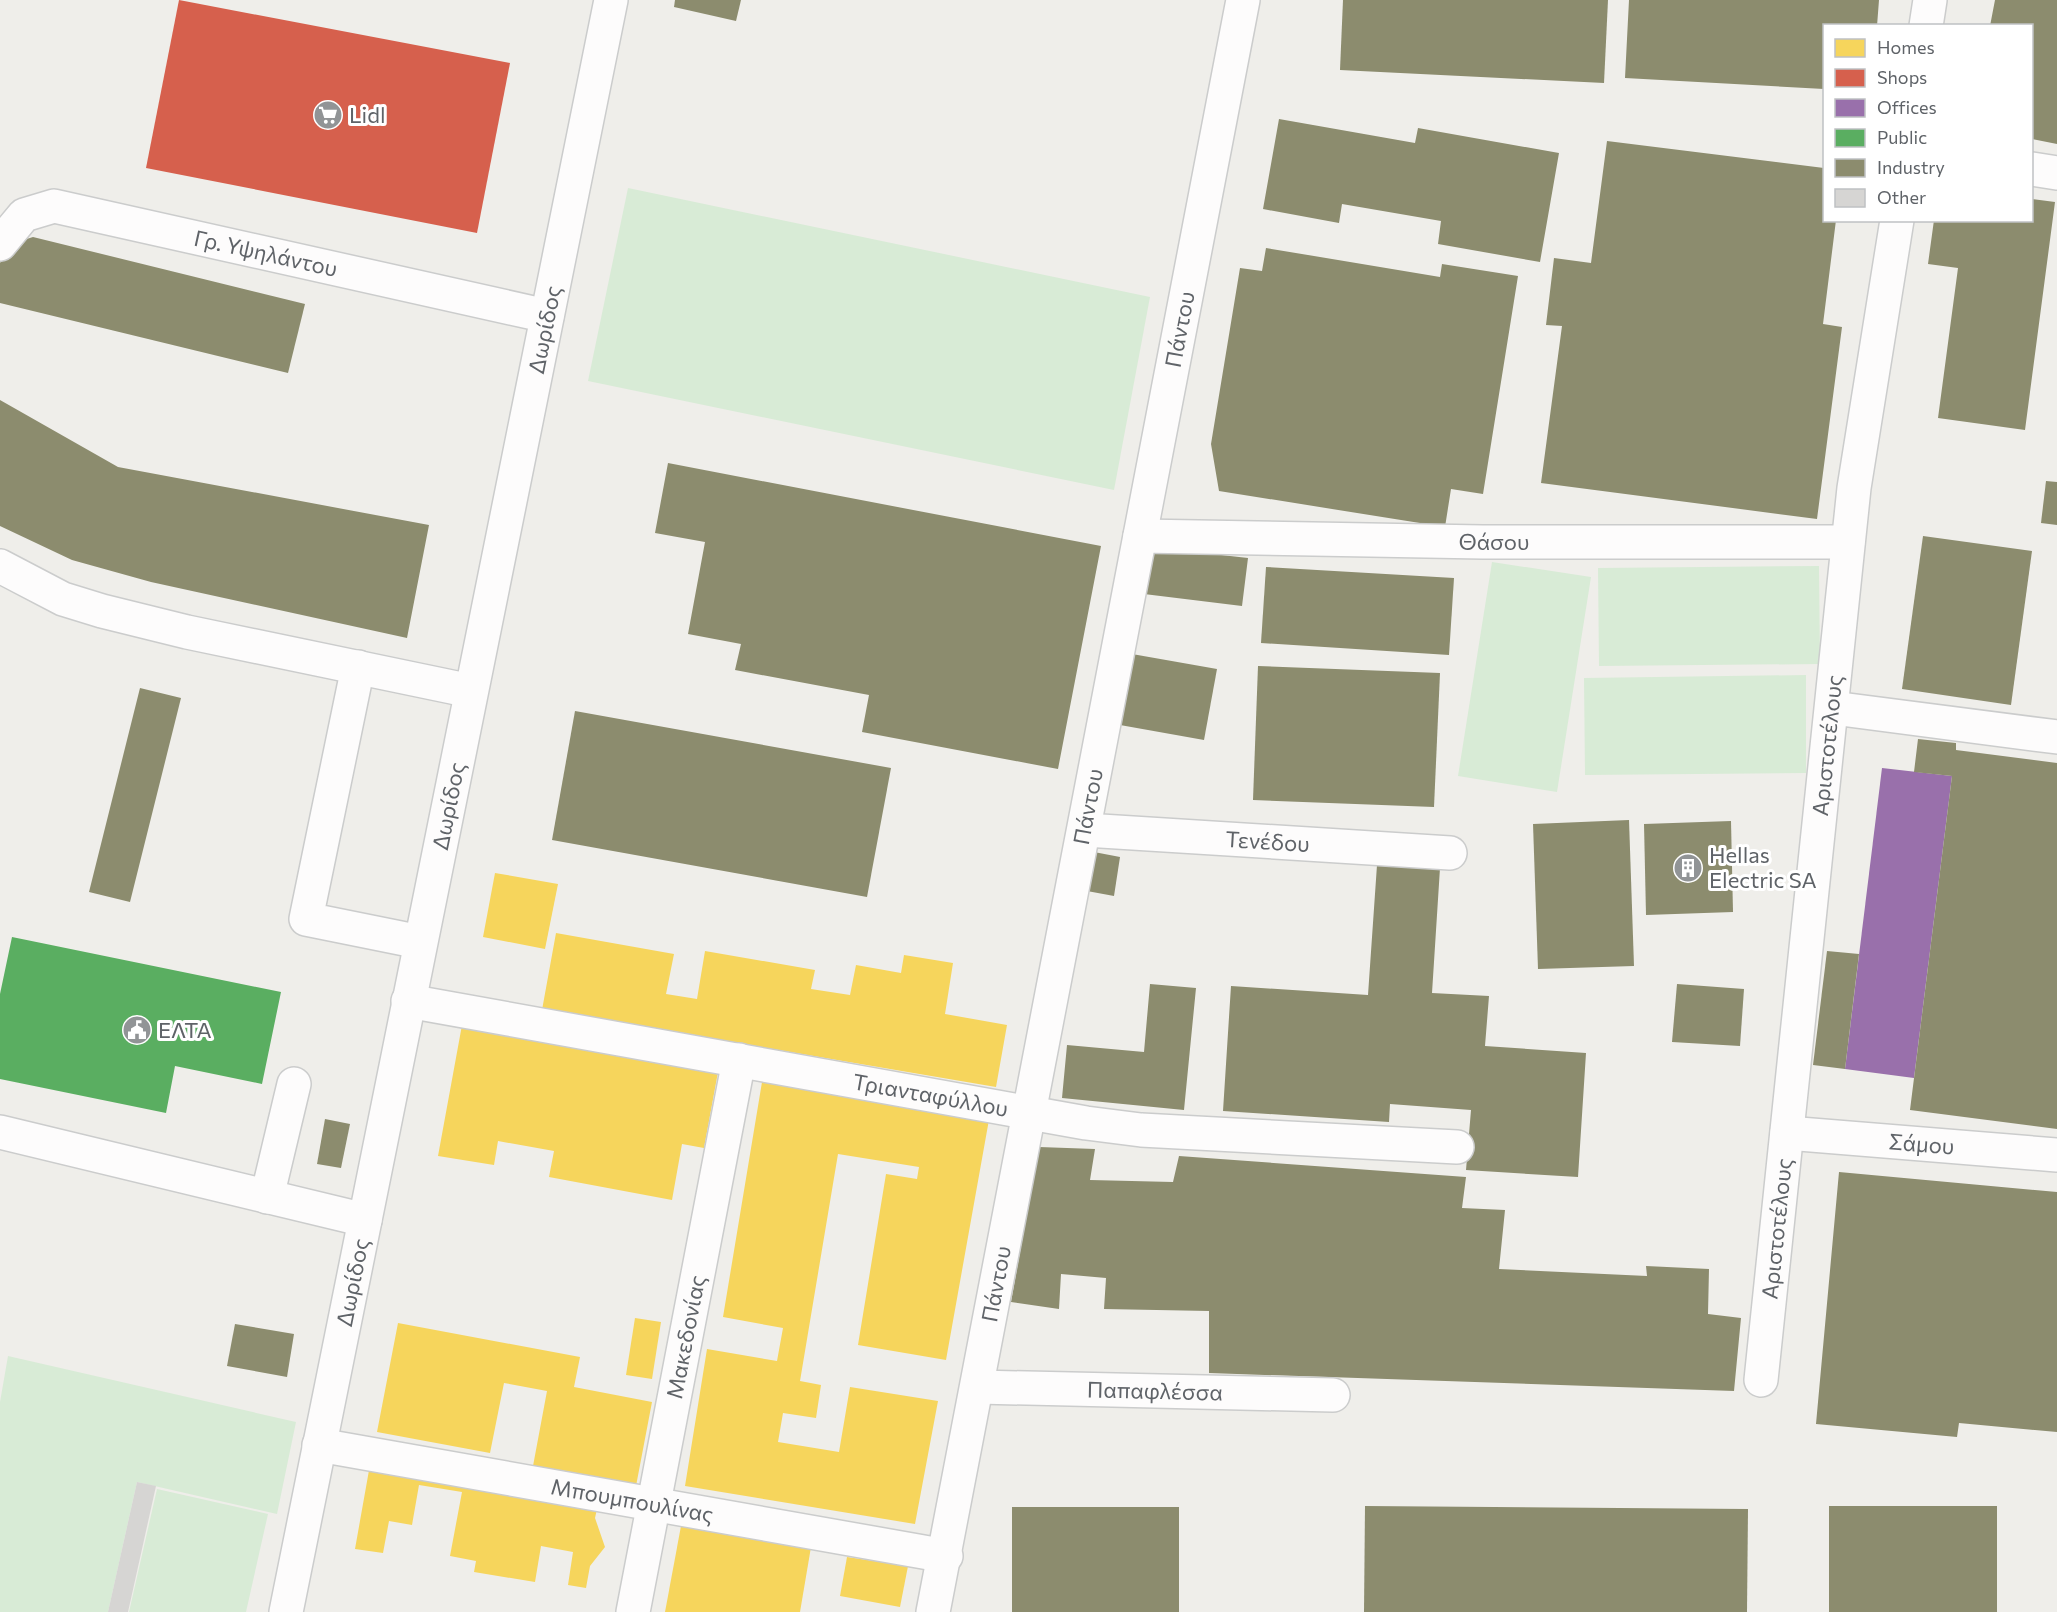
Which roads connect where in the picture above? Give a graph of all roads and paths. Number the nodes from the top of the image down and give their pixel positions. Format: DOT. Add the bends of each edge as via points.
graph roads {
  1 [pos="611,0"];
  2 [pos="1243,0"];
  3 [pos="1930,0"];
  4 [pos="1926,24"];
  5 [pos="2033,169"];
  6 [pos="2057,173"];
  7 [pos="1897,222"];
  8 [pos="0,244"];
  9 [pos="547,316"];
  10 [pos="1140,536"];
  11 [pos="1848,543"];
  12 [pos="0,566"];
  13 [pos="358,668"];
  14 [pos="471,691"];
  15 [pos="1833,708"];
  16 [pos="2057,737"];
  17 [pos="1084,830"];
  18 [pos="1450,853"];
  19 [pos="420,942"];
  20 [pos="408,1001"];
  21 [pos="739,1060"];
  22 [pos="294,1084"];
  23 [pos="1030,1111"];
  24 [pos="0,1132"];
  25 [pos="1787,1133"];
  26 [pos="1457,1147"];
  27 [pos="2057,1155"];
  28 [pos="267,1197"];
  29 [pos="364,1220"];
  30 [pos="1761,1380"];
  31 [pos="978,1388"];
  32 [pos="1332,1395"];
  33 [pos="319,1445"];
  34 [pos="654,1505"];
  35 [pos="945,1557"];
  36 [pos="286,1612"];
  37 [pos="633,1612"];
  38 [pos="933,1612"];
  1 -- 9 [label="street, Δωρίδος"];
  2 -- 10 [label="street, Πάντου"];
  3 -- 4 [label="street"];
  5 -- 6 [label="street"];
  7 -- 11 [label="street, Αριστοτέλους"];
  8 -- 9 [label="street, Γρ. Υψηλάντου" via="24,215 54,206"];
  9 -- 14 [label="street, Δωρίδος"];
  10 -- 11 [label="street, Θάσου" via="1483,543"];
  10 -- 17 [label="street, Πάντου"];
  11 -- 15 [label="street, Αριστοτέλους"];
  12 -- 13 [label="street" via="63,599 102,611"];
  13 -- 14 [label="street"];
  13 -- 19 [label="street" via="306,918"];
  14 -- 19 [label="street, Δωρίδος"];
  15 -- 16 [label="street"];
  15 -- 25 [label="street, Αριστοτέλους"];
  17 -- 18 [label="street, Τενέδου"];
  17 -- 23 [label="street, Πάντου"];
  19 -- 20 [label="street, Δωρίδος"];
  20 -- 21 [label="street, Τριανταφύλλου"];
  20 -- 29 [label="street, Δωρίδος"];
  21 -- 23 [label="street, Τριανταφύλλου"];
  21 -- 34 [label="street, Μακεδονίας"];
  22 -- 28 [label="street"];
  23 -- 26 [label="street, Τριανταφύλλου" via="1141,1130"];
  23 -- 31 [label="street, Πάντου"];
  24 -- 28 [label="street"];
  25 -- 27 [label="street, Σάμου"];
  25 -- 30 [label="street, Αριστοτέλους"];
  28 -- 29 [label="street"];
  29 -- 33 [label="street, Δωρίδος"];
  31 -- 32 [label="street, Παπαφλέσσα"];
  31 -- 35 [label="street, Πάντου"];
  33 -- 34 [label="street, Μπουμπουλίνας"];
  33 -- 36 [label="street, Δωρίδος"];
  34 -- 35 [label="street, Μπουμπουλίνας"];
  34 -- 37 [label="street, Μακεδονίας"];
  35 -- 38 [label="street, Πάντου"];
}
